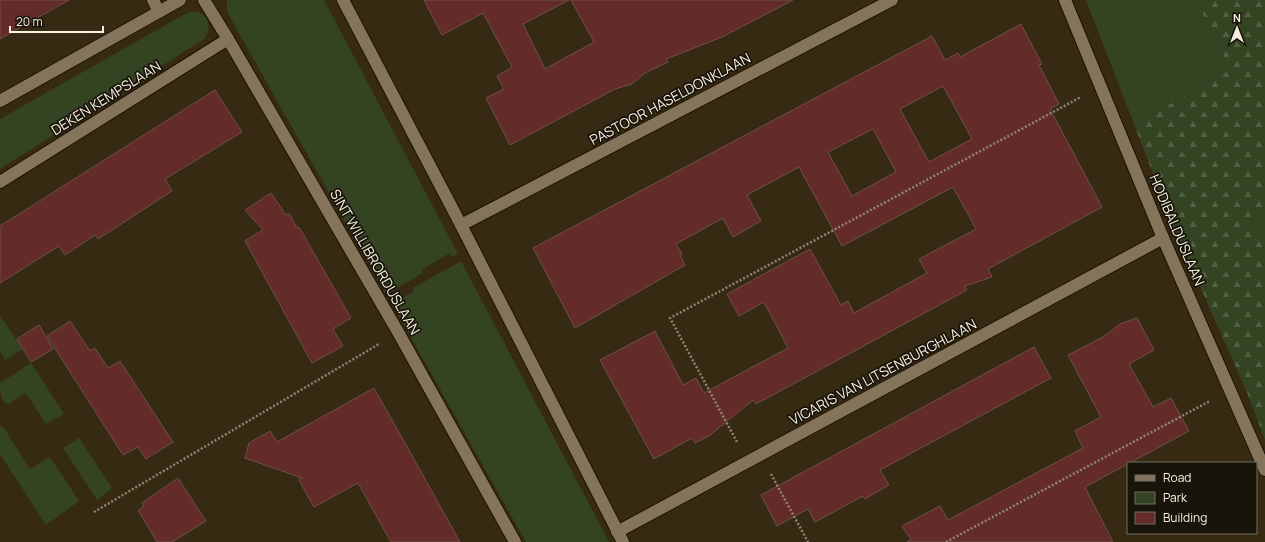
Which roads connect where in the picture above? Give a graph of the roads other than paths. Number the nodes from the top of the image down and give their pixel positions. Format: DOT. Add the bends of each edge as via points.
graph roads {
  1 [pos="152,0"];
  2 [pos="180,0"];
  3 [pos="204,0"];
  4 [pos="343,0"];
  5 [pos="892,0"];
  6 [pos="1065,0"];
  7 [pos="159,12"];
  8 [pos="228,39"];
  9 [pos="0,101"];
  10 [pos="0,182"];
  11 [pos="461,225"];
  12 [pos="1163,238"];
  13 [pos="1265,470"];
  14 [pos="620,537"];
  15 [pos="515,542"];
  1 -- 7 [label="street"];
  2 -- 7 [label="street"];
  3 -- 8 [label="street, SINT WILLIBRORDUSLAAN"];
  4 -- 11 [label="street"];
  5 -- 11 [label="street, PASTOOR HASELDONKLAAN"];
  6 -- 12 [label="street, HODIBALDUSLAAN"];
  7 -- 9 [label="street"];
  8 -- 10 [label="street, DEKEN KEMPSLAAN"];
  8 -- 15 [label="street, SINT WILLIBRORDUSLAAN" via="398,332"];
  11 -- 14 [label="street"];
  12 -- 13 [label="street, HODIBALDUSLAAN"];
  12 -- 14 [label="street, VICARIS VAN LITSENBURGHLAAN" via="748,461"];
}
